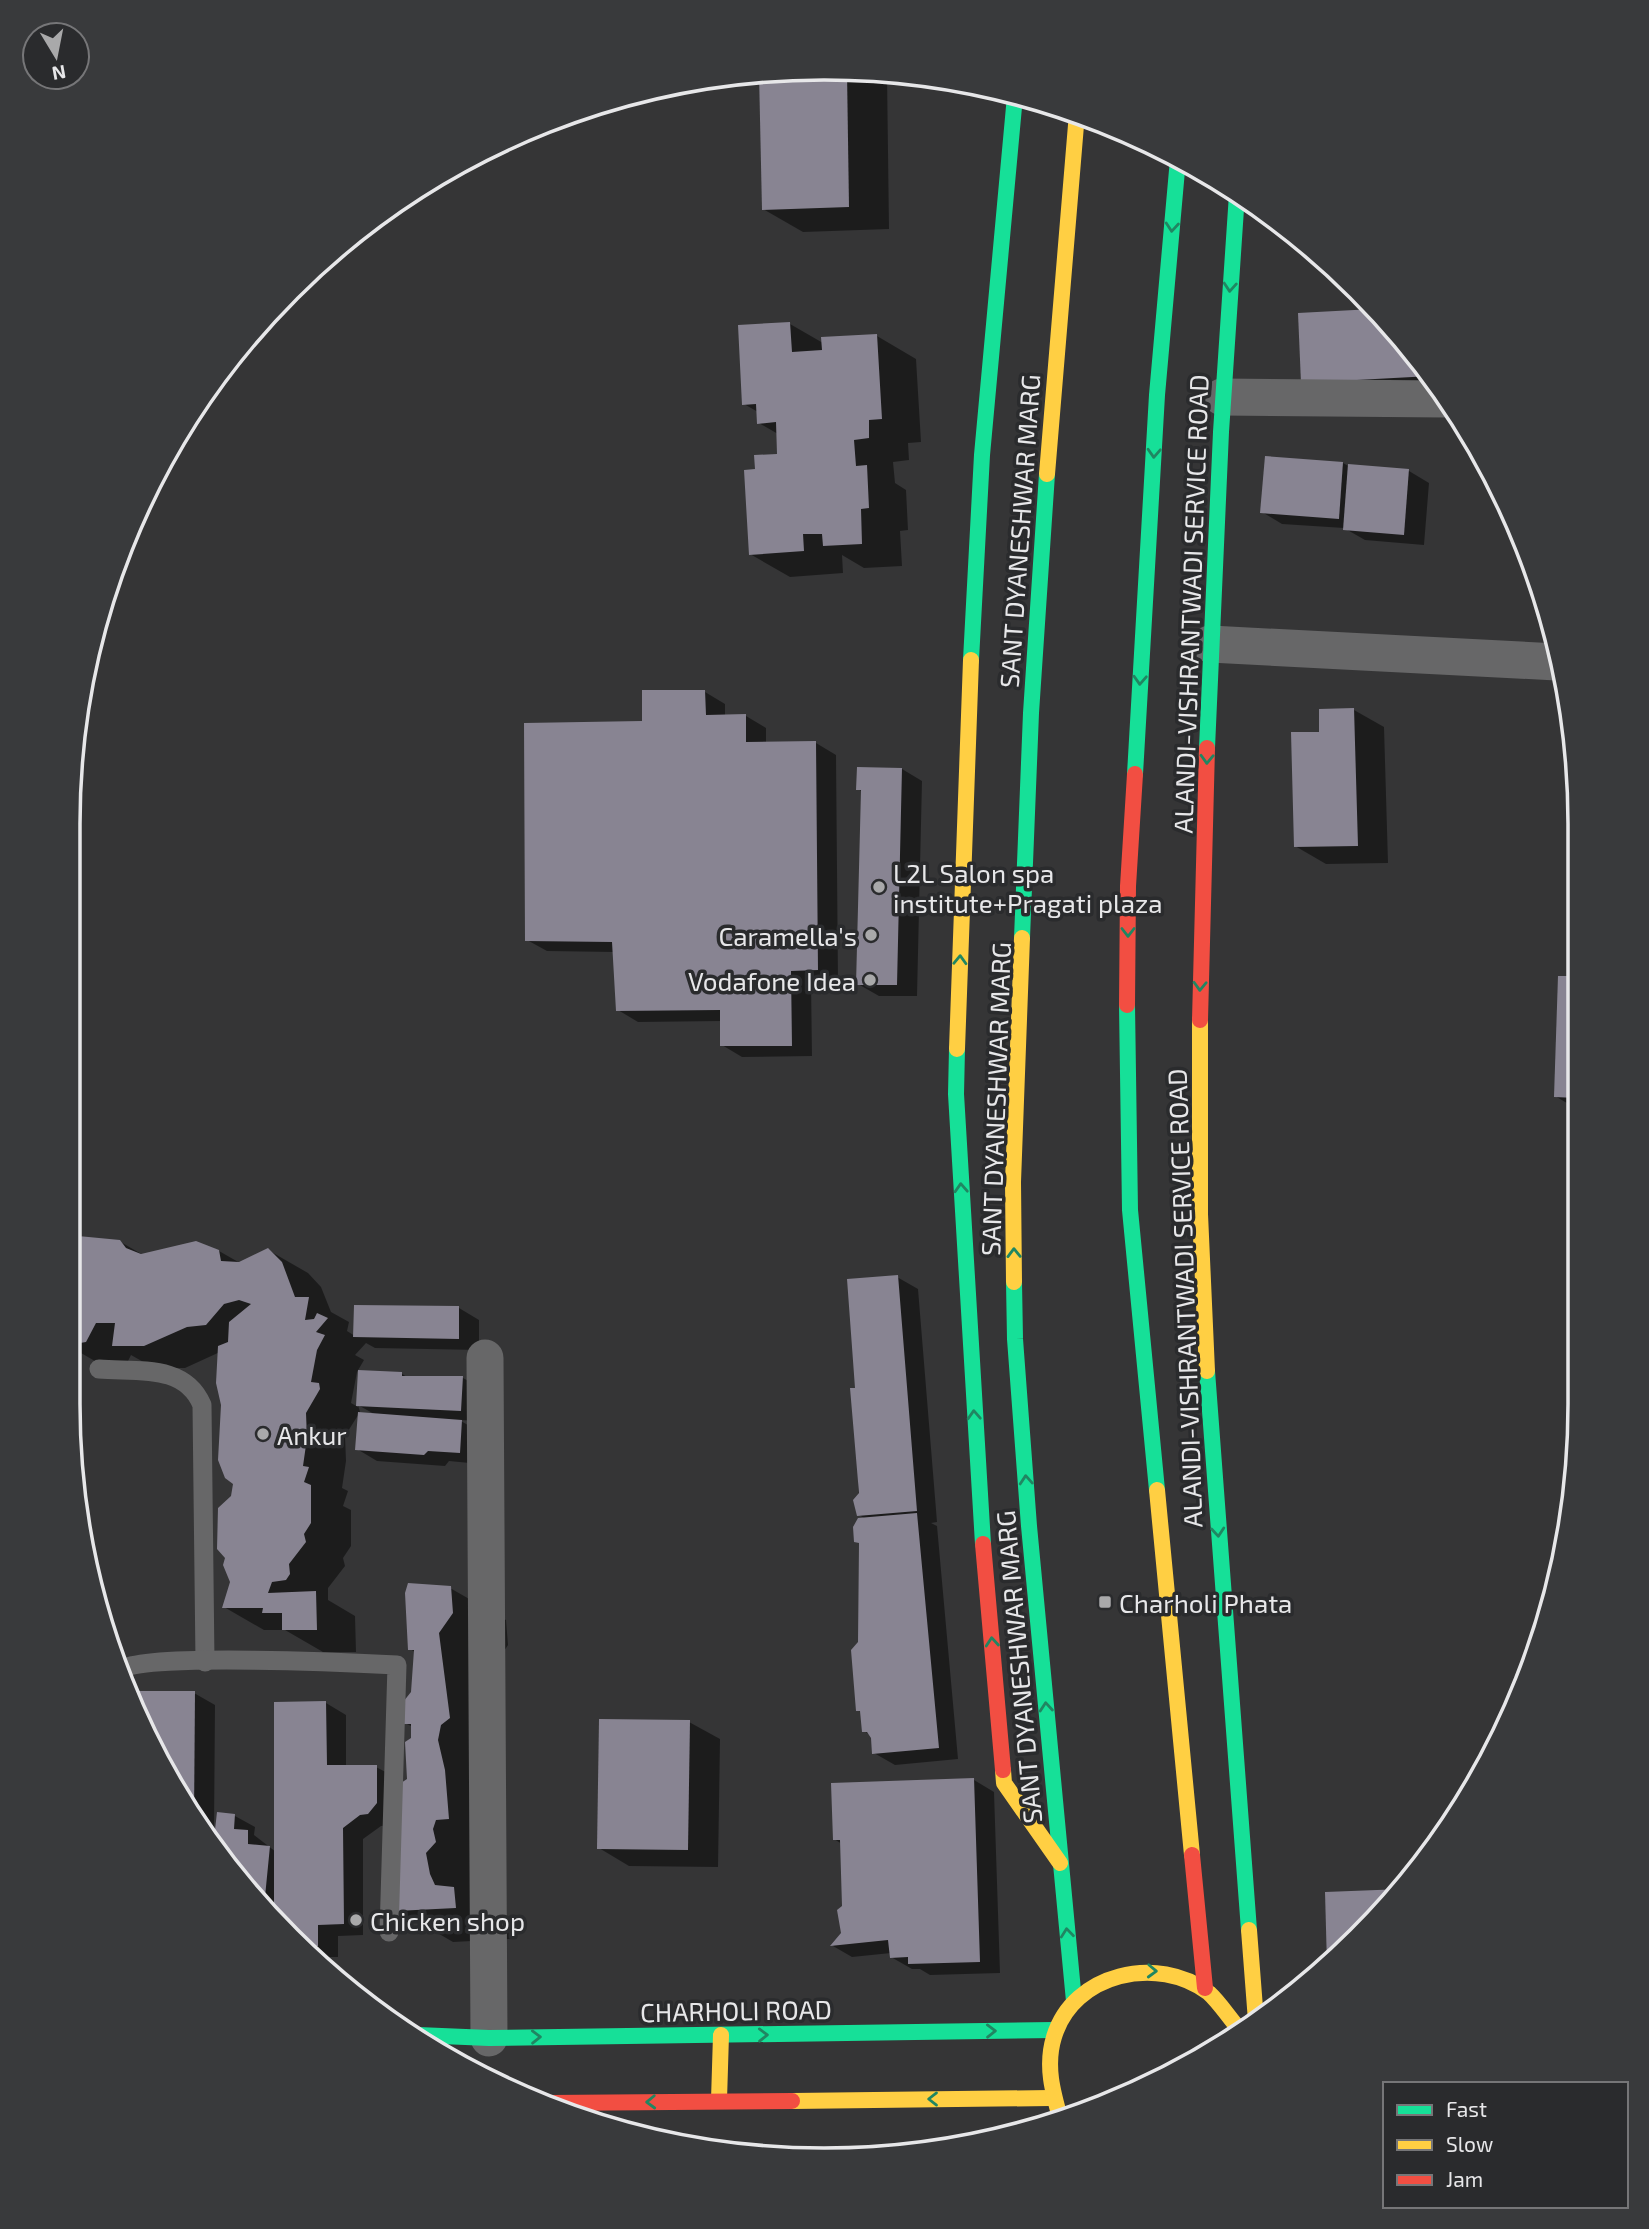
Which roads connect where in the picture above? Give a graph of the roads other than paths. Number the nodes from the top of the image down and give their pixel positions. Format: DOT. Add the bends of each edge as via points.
graph roads {
  1 [pos="1014,105"];
  2 [pos="1076,125"];
  3 [pos="1177,170"];
  4 [pos="1236,205"];
  5 [pos="1222,397"];
  6 [pos="1434,399"];
  7 [pos="1210,644"];
  8 [pos="1550,663"];
  9 [pos="485,1358"];
  10 [pos="99,1370"];
  11 [pos="205,1661"];
  12 [pos="128,1666"];
  13 [pos="1060,1863"];
  14 [pos="389,1932"];
  15 [pos="1205,1988"];
  16 [pos="1074,2001"];
  17 [pos="1254,2011"];
  18 [pos="1236,2024"];
  19 [pos="1055,2030"];
  20 [pos="721,2035"];
  21 [pos="431,2036"];
  22 [pos="489,2038"];
  23 [pos="1050,2098"];
  24 [pos="719,2100"];
  25 [pos="566,2102"];
  26 [pos="1056,2111"];
  13 -- 1 [label="street, one-way" via="1004,1783 979,1502 956,1094 967,737 982,455"];
  13 -- 2 [label="street, SANT DYANESHWAR MARG, one-way" via="1015,1339 1013,1182 1031,713"];
  3 -- 15 [label="street, one-way" via="1157,395 1128,886 1127,1071 1130,1210"];
  4 -- 5 [label="street, ALANDI-VISHRANTWADI SERVICE ROAD, one-way"];
  5 -- 6 [label="street"];
  5 -- 7 [label="street, ALANDI-VISHRANTWADI SERVICE ROAD"];
  7 -- 8 [label="street"];
  7 -- 17 [label="street, ALANDI-VISHRANTWADI SERVICE ROAD, one-way" via="1198,1060 1202,1272"];
  9 -- 22 [label="street"];
  10 -- 11 [label="lane" via="159,1373 181,1379 195,1388 202,1405"];
  11 -- 12 [label="lane"];
  11 -- 14 [label="lane" via="397,1665"];
  16 -- 13 [label="street, SANT DYANESHWAR MARG, one-way"];
  16 -- 15 [label="street, one-way" via="1102,1981 1135,1971 1170,1972"];
  15 -- 18 [label="street" via="1225,2005"];
  16 -- 19 [label="street"];
  20 -- 19 [label="street, CHARHOLI ROAD, one-way"];
  19 -- 23 [label="street" via="1047,2064"];
  22 -- 20 [label="street, CHARHOLI ROAD, one-way"];
  20 -- 24 [label="street"];
  21 -- 22 [label="street, CHARHOLI ROAD"];
  23 -- 24 [label="street, one-way"];
  23 -- 26 [label="street"];
  24 -- 25 [label="street, one-way"];
}
